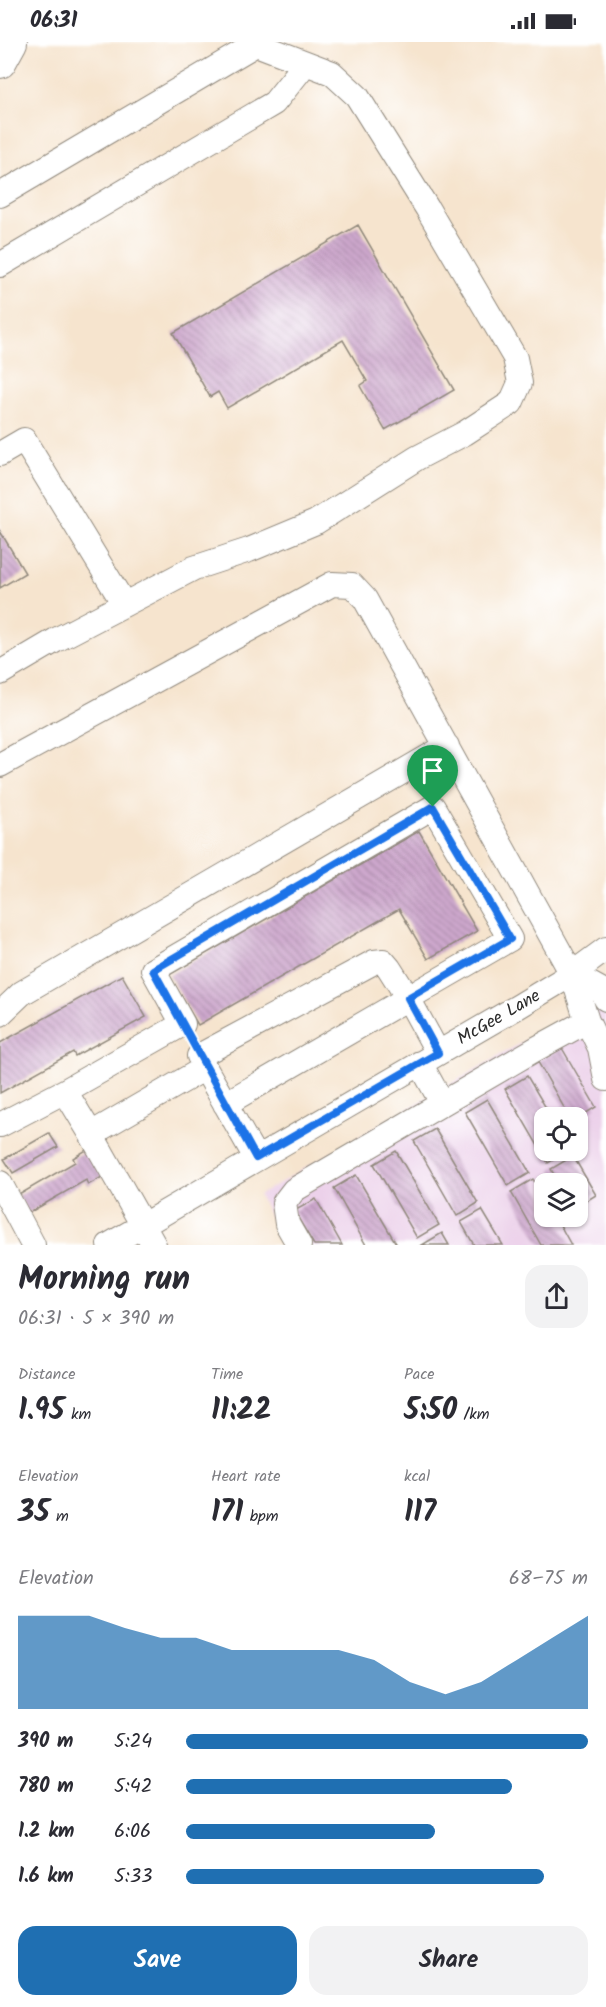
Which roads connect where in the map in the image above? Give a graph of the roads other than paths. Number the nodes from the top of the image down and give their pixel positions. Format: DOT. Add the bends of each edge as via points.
graph roads {
  1 [pos="12,42"];
  2 [pos="254,43"];
  3 [pos="0,62"];
  4 [pos="306,63"];
  5 [pos="0,195"];
  6 [pos="0,266"];
  7 [pos="0,454"];
  8 [pos="124,604"];
  9 [pos="0,673"];
  10 [pos="447,746"];
  11 [pos="0,765"];
  12 [pos="606,949"];
  13 [pos="573,974"];
  14 [pos="408,998"];
  15 [pos="606,999"];
  16 [pos="0,1014"];
  17 [pos="587,1021"];
  18 [pos="183,1024"];
  19 [pos="429,1058"];
  20 [pos="202,1062"];
  21 [pos="606,1079"];
  22 [pos="65,1091"];
  23 [pos="442,1103"];
  24 [pos="225,1104"];
  25 [pos="0,1125"];
  26 [pos="91,1134"];
  27 [pos="256,1158"];
  28 [pos="0,1183"];
  29 [pos="149,1235"];
  30 [pos="33,1245"];
  31 [pos="109,1245"];
  32 [pos="299,1245"];
  1 -- 3 [label="main road"];
  2 -- 4 [label="street"];
  2 -- 5 [label="street"];
  4 -- 6 [label="street" via="274,103"];
  4 -- 8 [label="street" via="332,73 357,96 515,358 520,383 511,403 316,522 194,568"];
  7 -- 8 [label="street" via="24,440"];
  8 -- 9 [label="street"];
  10 -- 11 [label="street" via="365,599 352,585 332,584"];
  10 -- 13 [label="street"];
  10 -- 16 [label="street" via="22,993"];
  12 -- 13 [label="street, McGee Lane"];
  13 -- 15 [label="street" via="601,990"];
  13 -- 17 [label="street"];
  13 -- 19 [label="street, McGee Lane"];
  14 -- 18 [label="street" via="510,939 433,807 153,970"];
  14 -- 19 [label="street"];
  14 -- 20 [label="street" via="389,968 383,962 374,962"];
  14 -- 24 [label="street"];
  17 -- 21 [label="street" via="600,1048"];
  17 -- 23 [label="street"];
  18 -- 20 [label="street"];
  18 -- 22 [label="street"];
  19 -- 23 [label="street"];
  19 -- 27 [label="street, McGee Lane"];
  20 -- 24 [label="street"];
  20 -- 26 [label="street"];
  22 -- 25 [label="street"];
  22 -- 26 [label="street"];
  23 -- 32 [label="street" via="294,1190 284,1203 287,1224"];
  24 -- 27 [label="street"];
  26 -- 29 [label="street"];
  27 -- 29 [label="street, McGee Lane"];
  28 -- 30 [label="street"];
  29 -- 31 [label="street, McGee Lane"];
}
